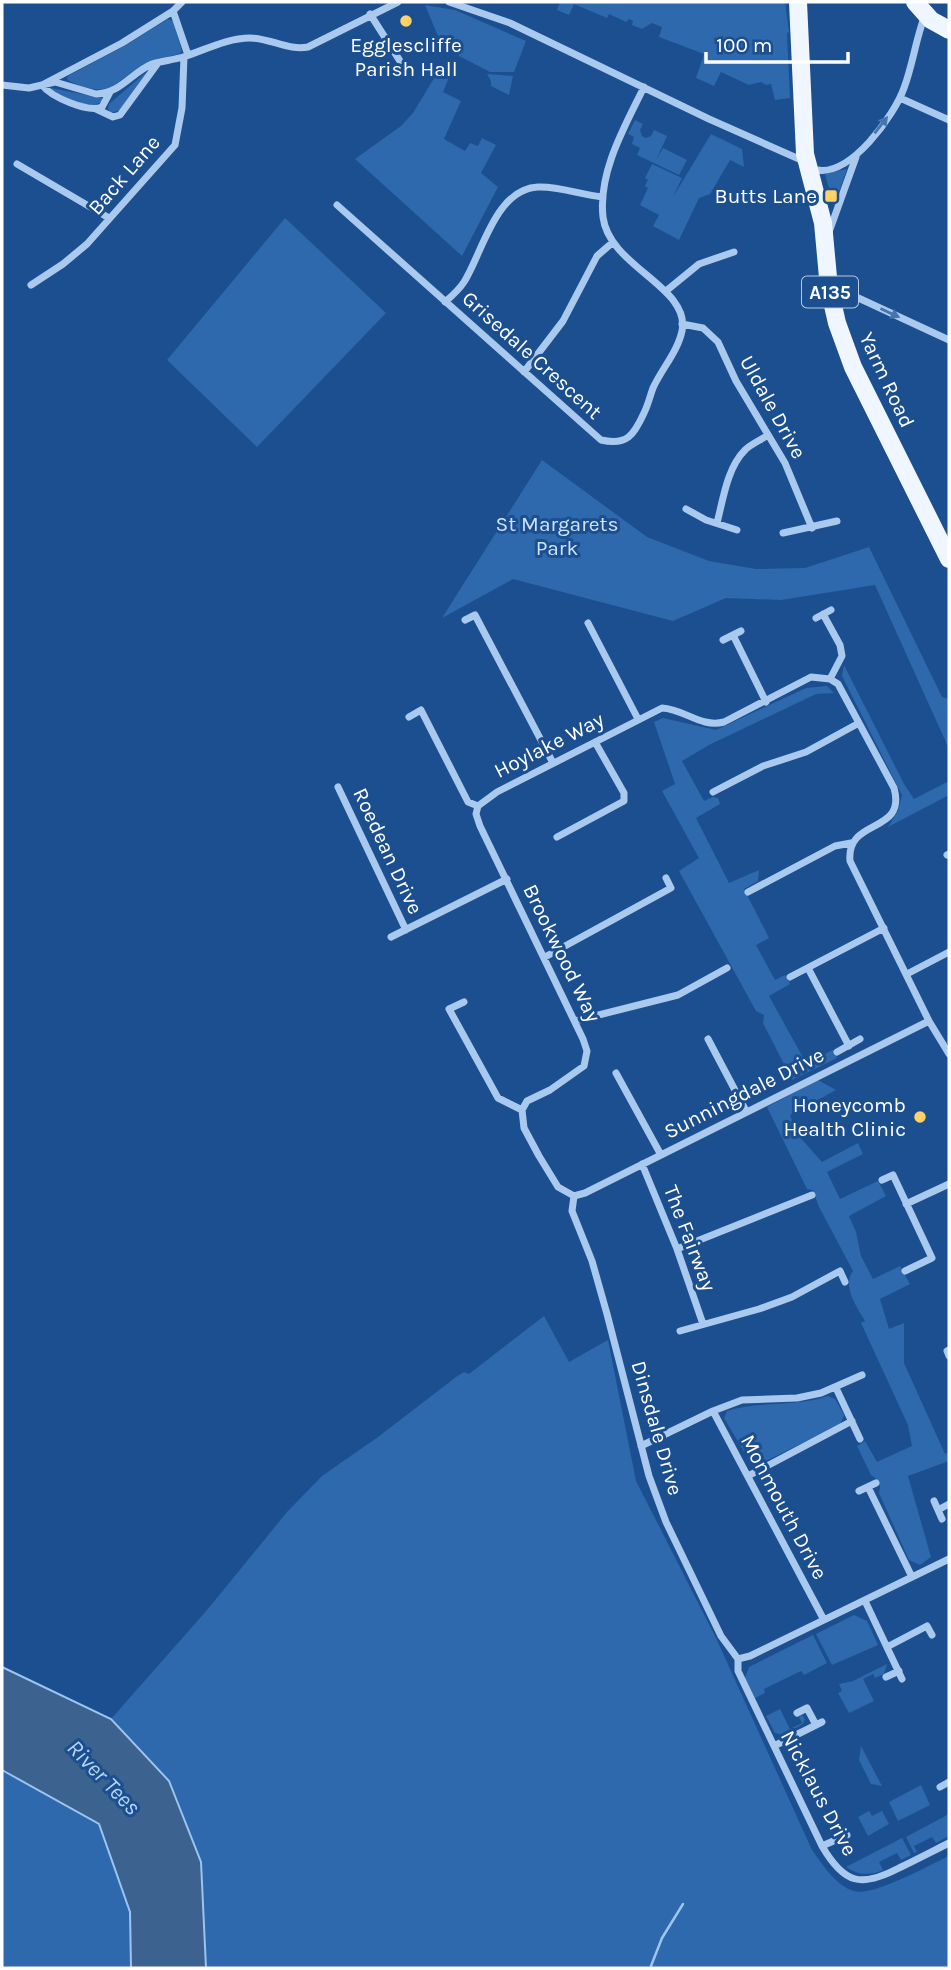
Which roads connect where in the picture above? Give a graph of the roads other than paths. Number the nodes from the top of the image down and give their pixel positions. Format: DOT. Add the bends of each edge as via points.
graph roads {
  1 [pos="183,2"];
  2 [pos="398,2"];
  3 [pos="449,2"];
  4 [pos="798,2"];
  5 [pos="920,8"];
  6 [pos="173,11"];
  7 [pos="370,14"];
  8 [pos="949,30"];
  9 [pos="186,56"];
  10 [pos="400,61"];
  11 [pos="159,62"];
  12 [pos="2,85"];
  13 [pos="42,85"];
  14 [pos="644,87"];
  15 [pos="110,92"];
  16 [pos="900,98"];
  17 [pos="96,110"];
  18 [pos="949,120"];
  19 [pos="856,157"];
  20 [pos="17,164"];
  21 [pos="808,166"];
  22 [pos="603,197"];
  23 [pos="337,205"];
  24 [pos="109,218"];
  25 [pos="826,242"];
  26 [pos="612,243"];
  27 [pos="734,252"];
  28 [pos="32,285"];
  29 [pos="829,288"];
  30 [pos="666,291"];
  31 [pos="446,302"];
  32 [pos="682,324"];
  33 [pos="949,341"];
  34 [pos="524,372"];
  35 [pos="768,435"];
  36 [pos="686,509"];
  37 [pos="838,521"];
  38 [pos="717,523"];
  39 [pos="812,528"];
  40 [pos="737,530"];
  41 [pos="783,533"];
  42 [pos="949,559"];
  43 [pos="831,610"];
  44 [pos="465,620"];
  45 [pos="588,623"];
  46 [pos="741,631"];
  47 [pos="604,632"];
  48 [pos="733,635"];
  49 [pos="595,637"];
  50 [pos="723,640"];
  51 [pos="830,679"];
  52 [pos="766,702"];
  53 [pos="409,717"];
  54 [pos="638,719"];
  55 [pos="859,723"];
  56 [pos="595,742"];
  57 [pos="553,763"];
  58 [pos="338,787"];
  59 [pos="353,791"];
  60 [pos="713,792"];
  61 [pos="343,796"];
  62 [pos="478,806"];
  63 [pos="569,820"];
  64 [pos="573,829"];
  65 [pos="557,837"];
  66 [pos="850,846"];
  67 [pos="666,878"];
  68 [pos="507,879"];
  69 [pos="748,892"];
  70 [pos="884,928"];
  71 [pos="406,930"];
  72 [pos="391,937"];
  73 [pos="949,952"];
  74 [pos="545,957"];
  75 [pos="727,968"];
  76 [pos="808,968"];
  77 [pos="906,974"];
  78 [pos="790,977"];
  79 [pos="464,1002"];
  80 [pos="575,1021"];
  81 [pos="929,1021"];
  82 [pos="708,1039"];
  83 [pos="860,1040"];
  84 [pos="849,1046"];
  85 [pos="837,1052"];
  86 [pos="949,1054"];
  87 [pos="616,1073"];
  88 [pos="522,1110"];
  89 [pos="746,1111"];
  90 [pos="661,1155"];
  91 [pos="642,1164"];
  92 [pos="882,1180"];
  93 [pos="949,1184"];
  94 [pos="796,1189"];
  95 [pos="812,1195"];
  96 [pos="574,1196"];
  97 [pos="800,1200"];
  98 [pos="906,1204"];
  99 [pos="677,1249"];
  100 [pos="905,1271"];
  101 [pos="845,1282"];
  102 [pos="703,1324"];
  103 [pos="680,1331"];
  104 [pos="949,1350"];
  105 [pos="949,1356"];
  106 [pos="862,1375"];
  107 [pos="836,1388"];
  108 [pos="713,1410"];
  109 [pos="852,1422"];
  110 [pos="860,1439"];
  111 [pos="640,1446"];
  112 [pos="748,1476"];
  113 [pos="876,1483"];
  114 [pos="868,1487"];
  115 [pos="859,1491"];
  116 [pos="934,1502"];
  117 [pos="949,1504"];
  118 [pos="938,1510"];
  119 [pos="942,1519"];
  120 [pos="949,1559"];
  121 [pos="912,1577"];
  122 [pos="865,1601"];
  123 [pos="824,1620"];
  124 [pos="932,1635"];
  125 [pos="887,1647"];
  126 [pos="738,1659"];
  127 [pos="886,1677"];
  128 [pos="797,1713"];
  129 [pos="774,1746"];
  130 [pos="949,1782"];
  131 [pos="940,1787"];
  132 [pos="847,1835"];
  133 [pos="949,1843"];
  134 [pos="822,1846"];
  1 -- 6 [label="street"];
  2 -- 7 [label="street"];
  3 -- 14 [label="street" via="510,23"];
  4 -- 21 [label="main road, Yarm Road / A135"];
  5 -- 8 [label="main road"];
  5 -- 16 [label="street"];
  6 -- 9 [label="street, Back Lane"];
  6 -- 13 [label="street"];
  7 -- 9 [label="street" via="308,47 250,38"];
  7 -- 10 [label="street"];
  9 -- 11 [label="street"];
  9 -- 24 [label="street, Back Lane" via="175,145"];
  11 -- 15 [label="street"];
  11 -- 17 [label="street" via="116,117"];
  12 -- 13 [label="street"];
  13 -- 15 [label="street" via="55,82 96,94"];
  13 -- 17 [label="street" via="50,93"];
  14 -- 21 [label="street"];
  14 -- 22 [label="street" via="610,163"];
  15 -- 17 [label="street"];
  16 -- 18 [label="street"];
  19 -- 16 [label="street, one-way"];
  19 -- 21 [label="street" via="827,170"];
  19 -- 25 [label="street"];
  20 -- 24 [label="street"];
  21 -- 25 [label="main road, Yarm Road / A135"];
  22 -- 26 [label="street" via="603,218"];
  22 -- 31 [label="street" via="541,187 520,193 493,221 463,284"];
  23 -- 31 [label="street, Grisedale Crescent"];
  24 -- 28 [label="street, Back Lane" via="79,251"];
  25 -- 29 [label="main road, Yarm Road / A135"];
  26 -- 30 [label="street"];
  26 -- 34 [label="street" via="597,256 564,321"];
  27 -- 30 [label="street" via="693,267"];
  29 -- 33 [label="street, one-way"];
  29 -- 42 [label="main road, Yarm Road / A135" via="848,356"];
  30 -- 32 [label="street"];
  31 -- 34 [label="street, Grisedale Crescent"];
  32 -- 34 [label="street, Grisedale Crescent" via="636,431 614,443 601,440"];
  32 -- 35 [label="street, Uldale Drive" via="701,327 715,338"];
  35 -- 38 [label="street" via="747,449 736,464"];
  35 -- 39 [label="street, Uldale Drive" via="792,476"];
  36 -- 38 [label="street"];
  37 -- 39 [label="street"];
  38 -- 40 [label="street"];
  39 -- 41 [label="street"];
  43 -- 51 [label="street" via="820,616 840,645 842,656"];
  44 -- 57 [label="street" via="475,615"];
  45 -- 49 [label="street"];
  46 -- 48 [label="street"];
  47 -- 49 [label="street"];
  48 -- 50 [label="street"];
  48 -- 52 [label="street"];
  49 -- 54 [label="street"];
  51 -- 52 [label="street, Hoylake Way" via="811,677"];
  51 -- 55 [label="street" via="838,684"];
  52 -- 54 [label="street, Hoylake Way" via="715,725 673,708"];
  53 -- 62 [label="street" via="421,710 468,802"];
  54 -- 56 [label="street, Hoylake Way"];
  55 -- 60 [label="street" via="806,752 763,766"];
  55 -- 66 [label="street" via="897,798 885,821 859,834"];
  56 -- 57 [label="street, Hoylake Way"];
  56 -- 64 [label="street" via="628,797"];
  57 -- 62 [label="street, Hoylake Way"];
  58 -- 61 [label="street, Roedean Drive"];
  59 -- 61 [label="street"];
  61 -- 71 [label="street, Roedean Drive"];
  62 -- 68 [label="street, Brookwood Way" via="480,826"];
  63 -- 64 [label="street"];
  64 -- 65 [label="street"];
  66 -- 69 [label="street" via="835,846"];
  66 -- 70 [label="street" via="850,860"];
  67 -- 74 [label="street" via="671,888"];
  68 -- 71 [label="street, Roedean Drive"];
  68 -- 74 [label="street, Brookwood Way"];
  70 -- 76 [label="street"];
  70 -- 77 [label="street"];
  71 -- 72 [label="street, Roedean Drive"];
  73 -- 77 [label="street"];
  74 -- 80 [label="street, Brookwood Way"];
  75 -- 80 [label="street" via="678,995"];
  76 -- 78 [label="street"];
  76 -- 84 [label="street"];
  77 -- 81 [label="street"];
  79 -- 88 [label="street" via="449,1009 498,1098"];
  80 -- 88 [label="street, Brookwood Way" via="587,1051 584,1066 527,1101"];
  81 -- 86 [label="street"];
  81 -- 89 [label="street, Sunningdale Drive"];
  82 -- 89 [label="street"];
  83 -- 84 [label="street"];
  84 -- 85 [label="street"];
  87 -- 90 [label="street"];
  88 -- 96 [label="street" via="524,1128 539,1156 558,1187"];
  89 -- 90 [label="street, Sunningdale Drive"];
  90 -- 91 [label="street, Sunningdale Drive"];
  91 -- 96 [label="street, Sunningdale Drive"];
  91 -- 99 [label="street, The Fairway"];
  92 -- 98 [label="street" via="893,1175"];
  93 -- 98 [label="street"];
  94 -- 97 [label="street"];
  95 -- 97 [label="street"];
  96 -- 111 [label="street, Dinsdale Drive" via="572,1211 592,1261"];
  97 -- 99 [label="street"];
  98 -- 100 [label="street" via="932,1258"];
  99 -- 102 [label="street, The Fairway"];
  101 -- 102 [label="street" via="840,1271 792,1297"];
  102 -- 103 [label="street"];
  104 -- 105 [label="street"];
  106 -- 107 [label="street"];
  107 -- 108 [label="street" via="797,1398 742,1400"];
  107 -- 109 [label="street"];
  108 -- 111 [label="street"];
  108 -- 112 [label="street, Monmouth Drive"];
  109 -- 110 [label="street"];
  109 -- 112 [label="street"];
  111 -- 126 [label="street, Dinsdale Drive" via="666,1522 721,1636"];
  112 -- 123 [label="street, Monmouth Drive"];
  113 -- 114 [label="street"];
  114 -- 115 [label="street"];
  114 -- 121 [label="street"];
  116 -- 118 [label="street"];
  117 -- 118 [label="street"];
  118 -- 119 [label="street"];
  120 -- 121 [label="street"];
  121 -- 122 [label="street"];
  122 -- 123 [label="street"];
  122 -- 125 [label="street"];
  123 -- 126 [label="street"];
  124 -- 125 [label="street" via="927,1626"];
  125 -- 127 [label="street" via="901,1675"];
  126 -- 129 [label="street, Nicklaus Drive" via="738,1671"];
  128 -- 129 [label="street" via="807,1708 819,1724"];
  129 -- 134 [label="street, Nicklaus Drive"];
  130 -- 131 [label="street"];
  132 -- 134 [label="street"];
  133 -- 134 [label="street, Nicklaus Drive" via="865,1882 839,1871"];
}
